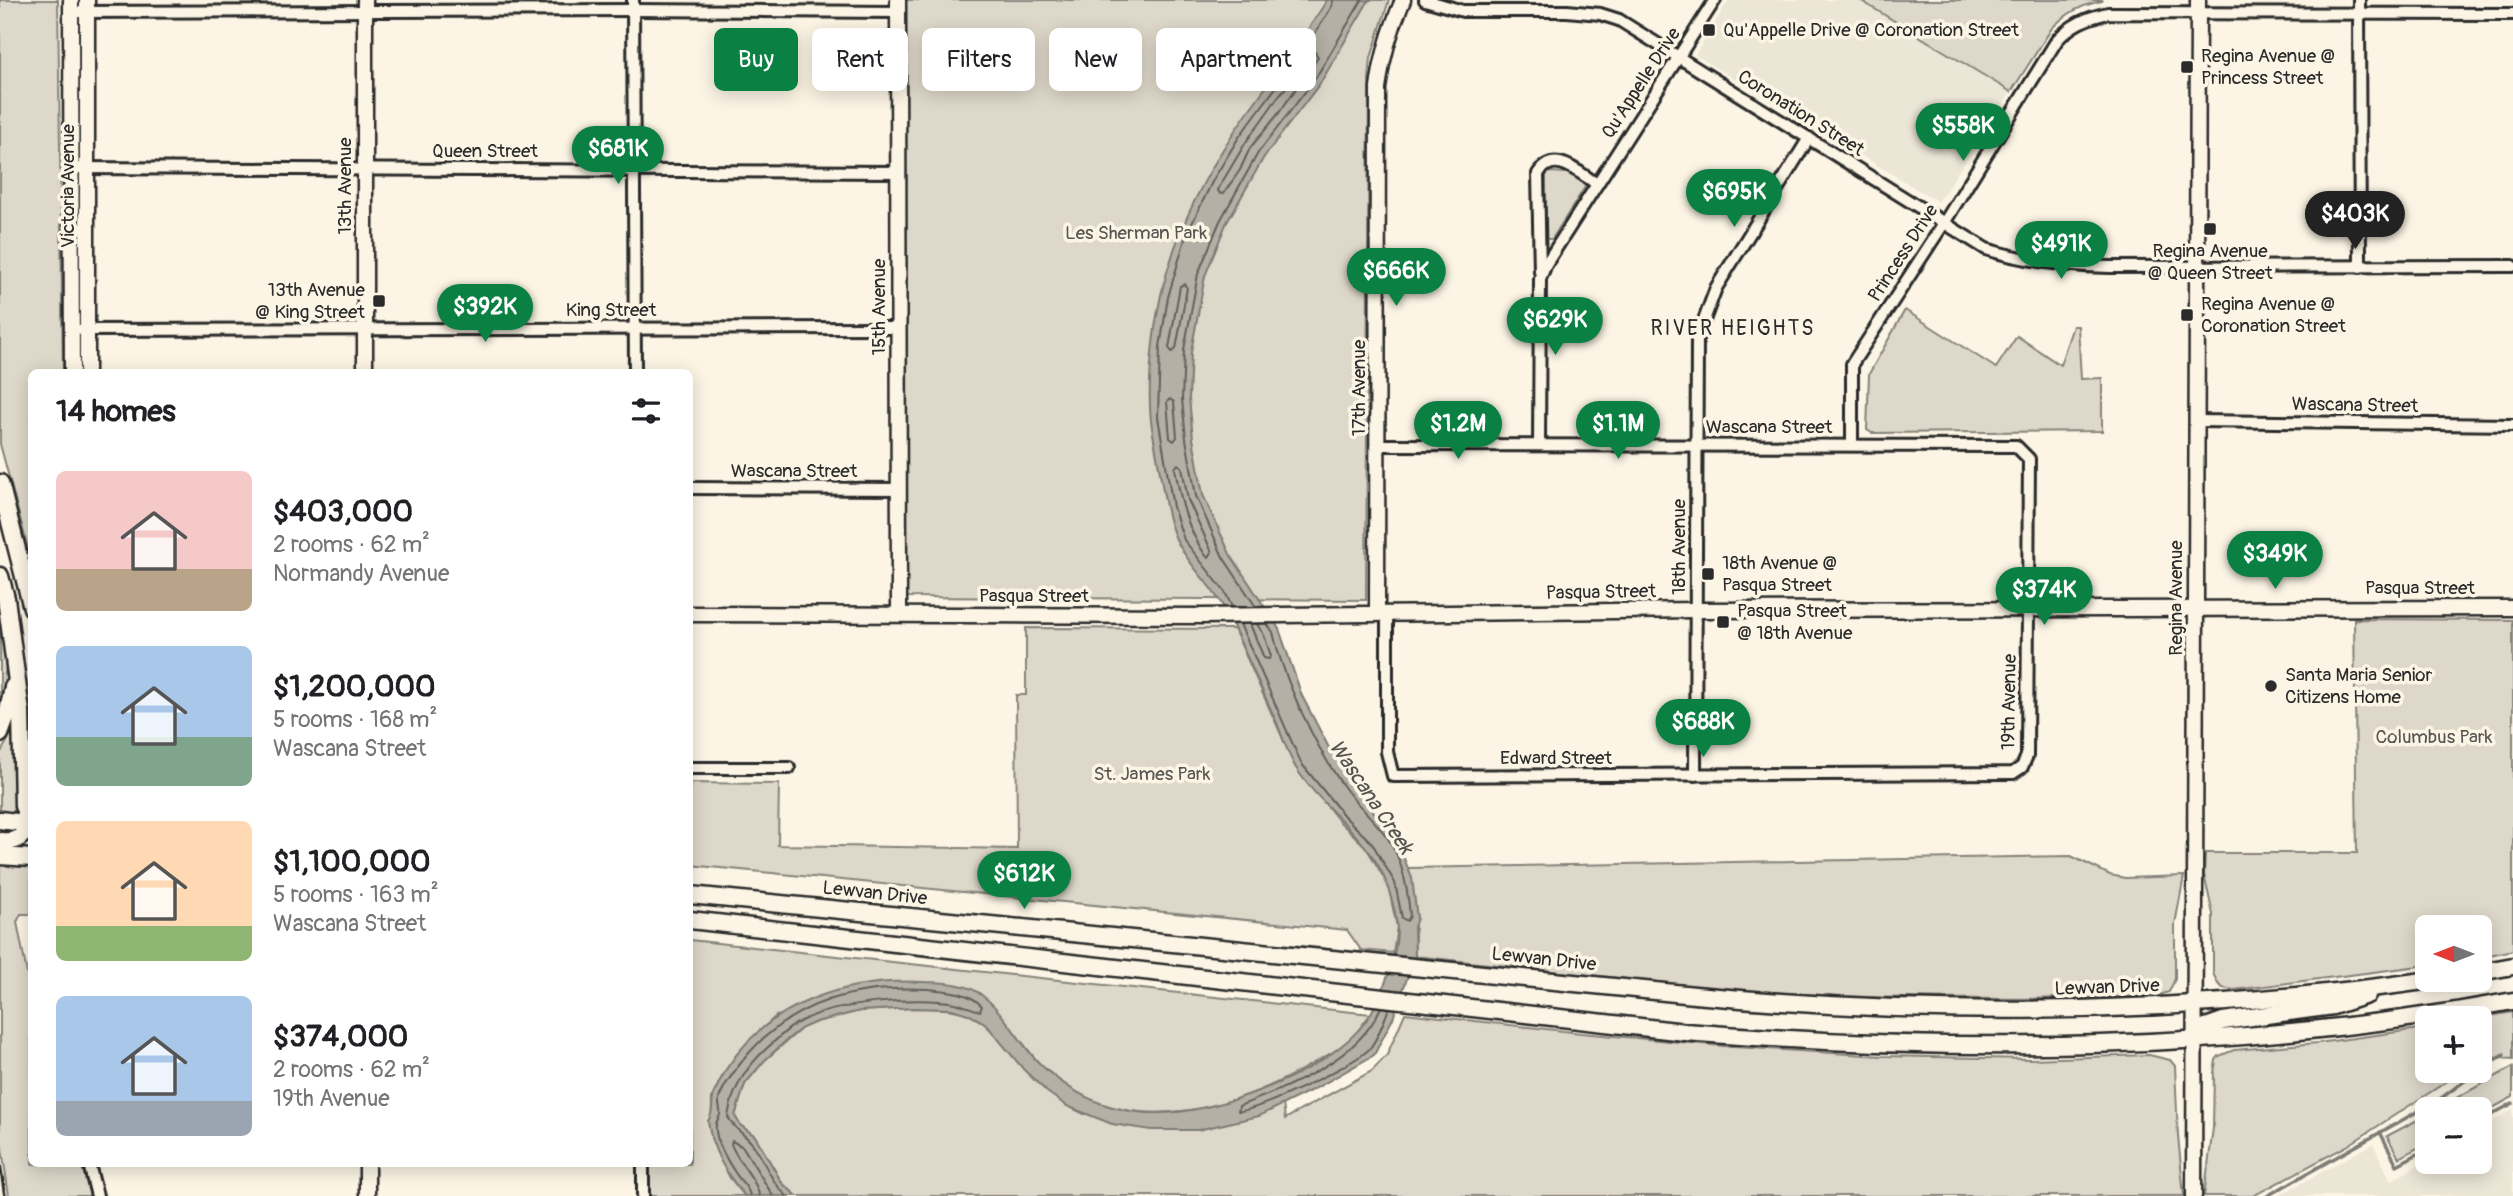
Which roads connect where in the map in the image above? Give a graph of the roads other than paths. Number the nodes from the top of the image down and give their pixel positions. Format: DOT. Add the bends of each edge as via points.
graph roads {
  1 [pos="1403,0"];
  2 [pos="1424,0"];
  3 [pos="1715,0"];
  4 [pos="2359,0"];
  5 [pos="633,5"];
  6 [pos="71,6"];
  7 [pos="87,6"];
  8 [pos="365,6"];
  9 [pos="898,6"];
  10 [pos="2198,7"];
  11 [pos="2359,14"];
  12 [pos="2513,14"];
  13 [pos="1679,57"];
  14 [pos="1809,138"];
  15 [pos="71,168"];
  16 [pos="88,168"];
  17 [pos="365,168"];
  18 [pos="634,169"];
  19 [pos="898,172"];
  20 [pos="1597,184"];
  21 [pos="1944,223"];
  22 [pos="2513,266"];
  23 [pos="2197,267"];
  24 [pos="2360,267"];
  25 [pos="1540,279"];
  26 [pos="365,328"];
  27 [pos="635,328"];
  28 [pos="899,328"];
  29 [pos="72,330"];
  30 [pos="87,330"];
  31 [pos="72,369"];
  32 [pos="87,369"];
  33 [pos="365,369"];
  34 [pos="635,369"];
  35 [pos="2196,421"];
  36 [pos="2513,425"];
  37 [pos="1697,444"];
  38 [pos="1378,445"];
  39 [pos="1539,445"];
  40 [pos="1852,445"];
  41 [pos="2029,459"];
  42 [pos="0,483"];
  43 [pos="693,488"];
  44 [pos="899,489"];
  45 [pos="0,576"];
  46 [pos="28,592"];
  47 [pos="2513,608"];
  48 [pos="2195,609"];
  49 [pos="1696,610"];
  50 [pos="2028,611"];
  51 [pos="899,613"];
  52 [pos="1382,613"];
  53 [pos="693,614"];
  54 [pos="15,674"];
  55 [pos="0,734"];
  56 [pos="693,768"];
  57 [pos="789,768"];
  58 [pos="2013,773"];
  59 [pos="1695,775"];
  60 [pos="1393,776"];
  61 [pos="28,817"];
  62 [pos="0,820"];
  63 [pos="28,824"];
  64 [pos="28,828"];
  65 [pos="0,841"];
  66 [pos="0,856"];
  67 [pos="28,858"];
  68 [pos="693,895"];
  69 [pos="693,920"];
  70 [pos="2513,966"];
  71 [pos="2492,970"];
  72 [pos="2415,982"];
  73 [pos="2396,985"];
  74 [pos="2513,1001"];
  75 [pos="2194,1005"];
  76 [pos="2194,1040"];
  77 [pos="90,1167"];
  78 [pos="367,1167"];
  79 [pos="643,1167"];
  80 [pos="97,1196"];
  81 [pos="367,1196"];
  82 [pos="643,1196"];
  83 [pos="2194,1196"];
  1 -- 38 [label="street, 17th Avenue" via="1388,33 1378,88"];
  2 -- 13 [label="street, Coronation Street" via="1463,10 1600,14 1619,20"];
  3 -- 13 [label="street, Qu'Appelle Drive"];
  4 -- 11 [label="street"];
  5 -- 8 [label="street"];
  5 -- 9 [label="street"];
  5 -- 18 [label="street"];
  6 -- 7 [label="street"];
  6 -- 15 [label="street, Victoria Avenue"];
  7 -- 8 [label="street"];
  7 -- 16 [label="street, Victoria Avenue"];
  8 -- 17 [label="street, 13th Avenue"];
  9 -- 19 [label="street, 15th Avenue"];
  10 -- 11 [label="street, Princess Drive"];
  10 -- 21 [label="street, Princess Drive" via="2108,13 2069,27"];
  10 -- 23 [label="street, Regina Avenue"];
  11 -- 12 [label="street, Princess Drive"];
  11 -- 24 [label="street"];
  13 -- 14 [label="street, Coronation Street"];
  13 -- 20 [label="street, Qu'Appelle Drive"];
  14 -- 21 [label="street, Coronation Street"];
  14 -- 37 [label="street, 18th Avenue" via="1716,288 1697,339"];
  15 -- 16 [label="street, Queen Street"];
  15 -- 29 [label="street, Victoria Avenue"];
  16 -- 17 [label="street, Queen Street"];
  16 -- 30 [label="street, Victoria Avenue"];
  17 -- 18 [label="street, Queen Street"];
  17 -- 26 [label="street, 13th Avenue"];
  18 -- 19 [label="street, Queen Street"];
  18 -- 27 [label="street"];
  19 -- 28 [label="street, 15th Avenue"];
  20 -- 25 [label="street, Qu'Appelle Drive"];
  20 -- 25 [label="street, Qu'Appelle Drive" via="1563,162 1543,165 1538,174"];
  21 -- 23 [label="street, Coronation Street" via="1986,249 2016,258 2068,266"];
  21 -- 40 [label="street, Princess Drive" via="1852,365"];
  22 -- 24 [label="street"];
  23 -- 24 [label="street"];
  23 -- 35 [label="street, Regina Avenue"];
  25 -- 39 [label="street, Qu'Appelle Drive"];
  26 -- 27 [label="street, King Street"];
  26 -- 30 [label="street, King Street"];
  26 -- 33 [label="street, 13th Avenue"];
  27 -- 28 [label="street, King Street"];
  27 -- 34 [label="street"];
  28 -- 44 [label="street, 15th Avenue"];
  29 -- 30 [label="street, King Street"];
  29 -- 31 [label="street, Victoria Avenue"];
  30 -- 32 [label="street, Victoria Avenue"];
  35 -- 36 [label="street, Wascana Street"];
  35 -- 48 [label="street, Regina Avenue"];
  37 -- 39 [label="street, Wascana Street"];
  37 -- 40 [label="street, Wascana Street"];
  37 -- 49 [label="street, 18th Avenue"];
  38 -- 39 [label="street, Wascana Street"];
  38 -- 52 [label="street, 17th Avenue"];
  40 -- 41 [label="street, Wascana Street" via="2016,446"];
  41 -- 50 [label="street, 19th Avenue"];
  42 -- 46 [label="main road"];
  43 -- 44 [label="street, Wascana Street"];
  44 -- 51 [label="street, 15th Avenue"];
  45 -- 54 [label="main road"];
  47 -- 48 [label="street, Pasqua Street"];
  48 -- 50 [label="street, Pasqua Street"];
  48 -- 75 [label="street, Regina Avenue"];
  49 -- 50 [label="street, Pasqua Street"];
  49 -- 52 [label="street, Pasqua Street"];
  49 -- 59 [label="street, 18th Avenue"];
  50 -- 58 [label="street, 19th Avenue" via="2027,756"];
  51 -- 52 [label="street, Pasqua Street"];
  51 -- 53 [label="street, Pasqua Street"];
  52 -- 60 [label="street, 17th Avenue" via="1387,752"];
  54 -- 55 [label="main road"];
  54 -- 61 [label="main road" via="21,712 23,806"];
  56 -- 57 [label="street"];
  58 -- 59 [label="street, Edward Street"];
  59 -- 60 [label="street, Edward Street"];
  62 -- 63 [label="main road"];
  64 -- 65 [label="main road" via="12,842"];
  66 -- 67 [label="main road"];
  68 -- 75 [label="main road, Lewvan Drive" via="1720,998 1847,1007 2070,1010"];
  69 -- 76 [label="main road" via="1685,1032 1845,1043 2030,1046"];
  70 -- 71 [label="main road"];
  72 -- 73 [label="main road, Lewvan Drive"];
  73 -- 75 [label="main road, Lewvan Drive"];
  73 -- 76 [label="main road, Lewvan Drive" via="2333,1006 2223,1021 2206,1027"];
  74 -- 76 [label="main road" via="2392,1020"];
  75 -- 76 [label="street, Regina Avenue"];
  76 -- 83 [label="street, Regina Avenue"];
  77 -- 80 [label="street"];
  78 -- 81 [label="street"];
  79 -- 82 [label="street"];
}
